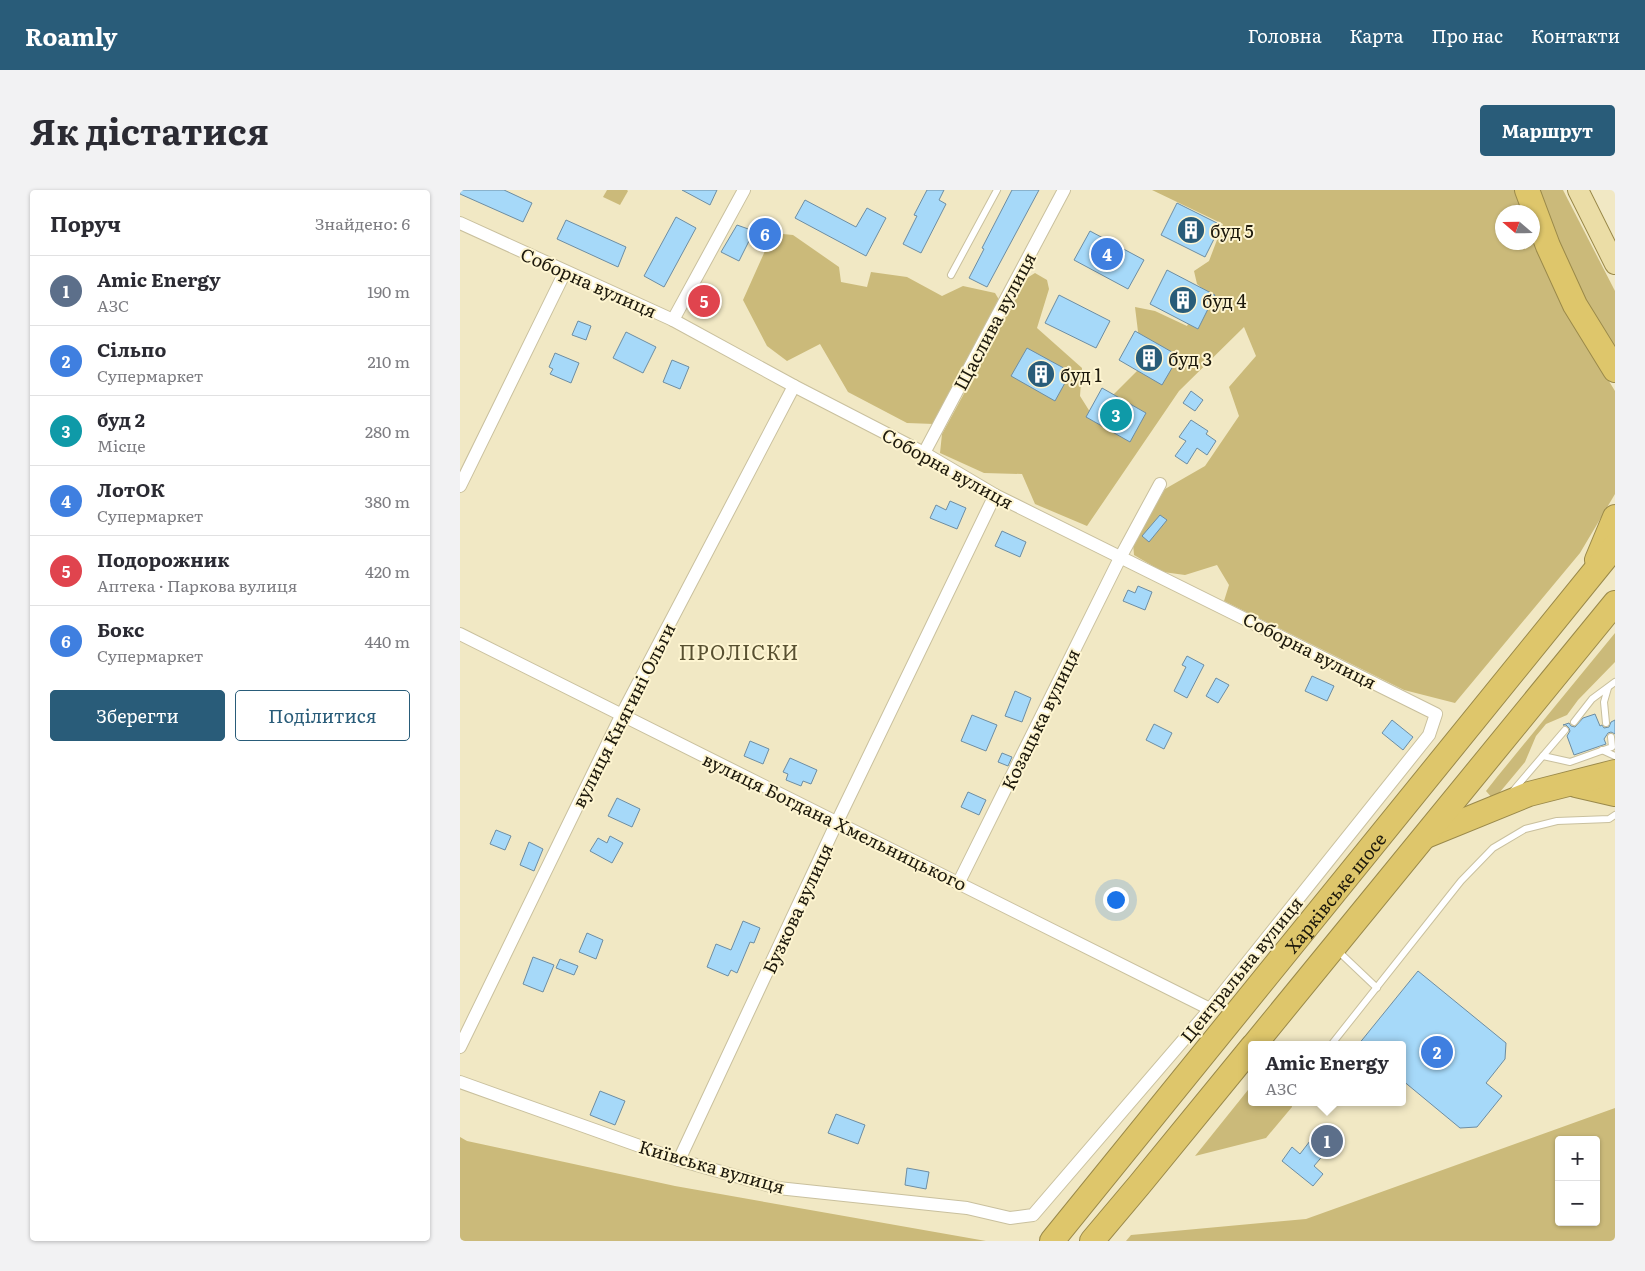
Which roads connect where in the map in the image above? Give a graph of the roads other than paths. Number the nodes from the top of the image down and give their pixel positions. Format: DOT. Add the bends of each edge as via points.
graph roads {
  1 [pos="744,190"];
  2 [pos="996,190"];
  3 [pos="1064,190"];
  4 [pos="1527,190"];
  5 [pos="1578,190"];
  6 [pos="460,223"];
  7 [pos="1615,264"];
  8 [pos="565,272"];
  9 [pos="951,275"];
  10 [pos="673,320"];
  11 [pos="1615,370"];
  12 [pos="794,386"];
  13 [pos="924,453"];
  14 [pos="1160,484"];
  15 [pos="460,486"];
  16 [pos="995,495"];
  17 [pos="1615,517"];
  18 [pos="1615,546"];
  19 [pos="1121,556"];
  20 [pos="1590,576"];
  21 [pos="1615,603"];
  22 [pos="460,634"];
  23 [pos="1615,682"];
  24 [pos="1609,687"];
  25 [pos="1436,714"];
  26 [pos="621,716"];
  27 [pos="1574,722"];
  28 [pos="1606,724"];
  29 [pos="1565,730"];
  30 [pos="1611,737"];
  31 [pos="1602,750"];
  32 [pos="1543,756"];
  33 [pos="1615,756"];
  34 [pos="1615,772"];
  35 [pos="1567,784"];
  36 [pos="1615,794"];
  37 [pos="1502,805"];
  38 [pos="1615,815"];
  39 [pos="837,822"];
  40 [pos="1424,837"];
  41 [pos="959,882"];
  42 [pos="1333,946"];
  43 [pos="1377,988"];
  44 [pos="1210,1009"];
  45 [pos="1257,1041"];
  46 [pos="1334,1041"];
  47 [pos="460,1047"];
  48 [pos="1248,1052"];
  49 [pos="460,1082"];
  50 [pos="679,1160"];
  51 [pos="1033,1215"];
  52 [pos="1094,1239"];
  53 [pos="1053,1240"];
  1 -- 10 [label="street"];
  2 -- 9 [label="lane"];
  3 -- 13 [label="street, Щаслива вулиця"];
  4 -- 11 [label="highway" via="1548,246 1576,305"];
  5 -- 7 [label="main road"];
  6 -- 8 [label="street, Соборна вулиця"];
  8 -- 10 [label="street, Соборна вулиця"];
  8 -- 15 [label="street"];
  10 -- 12 [label="street, Соборна вулиця"];
  12 -- 13 [label="street, Соборна вулиця"];
  12 -- 26 [label="street, вулиця Княгині Ольги"];
  13 -- 16 [label="street, Соборна вулиця"];
  14 -- 19 [label="street, Козацька вулиця"];
  16 -- 19 [label="street, Соборна вулиця"];
  16 -- 39 [label="street, Бузкова вулиця"];
  17 -- 20 [label="highway"];
  18 -- 20 [label="highway, Харківське шосе"];
  19 -- 25 [label="street, Соборна вулиця"];
  19 -- 41 [label="street, Козацька вулиця"];
  20 -- 53 [label="highway, Харківське шосе"];
  21 -- 40 [label="highway, Харківське шосе"];
  22 -- 26 [label="street, вулиця Богдана Хмельницького"];
  23 -- 24 [label="lane"];
  24 -- 27 [label="lane" via="1592,700"];
  24 -- 28 [label="lane" via="1604,702"];
  25 -- 44 [label="street, Центральна вулиця" via="1429,735"];
  26 -- 39 [label="street, вулиця Богдана Хмельницького"];
  26 -- 47 [label="street, вулиця Княгині Ольги"];
  29 -- 32 [label="lane"];
  30 -- 31 [label="lane" via="1612,747"];
  31 -- 32 [label="lane" via="1570,762"];
  31 -- 33 [label="lane"];
  32 -- 37 [label="lane"];
  34 -- 35 [label="highway"];
  35 -- 36 [label="highway"];
  35 -- 37 [label="highway"];
  37 -- 40 [label="highway"];
  38 -- 43 [label="lane" via="1609,819 1557,821 1524,829 1492,848 1461,881"];
  39 -- 41 [label="street, вулиця Богдана Хмельницького"];
  39 -- 50 [label="street, Бузкова вулиця"];
  40 -- 42 [label="highway, Харківське шосе"];
  41 -- 44 [label="street, вулиця Богдана Хмельницького"];
  42 -- 43 [label="lane"];
  42 -- 45 [label="highway, Харківське шосе"];
  43 -- 46 [label="lane"];
  44 -- 51 [label="street, Центральна вулиця"];
  48 -- 52 [label="highway, Харківське шосе"];
  49 -- 50 [label="street, Київська вулиця"];
  50 -- 51 [label="street, Київська вулиця" via="778,1188 967,1208 1010,1218"];
}
